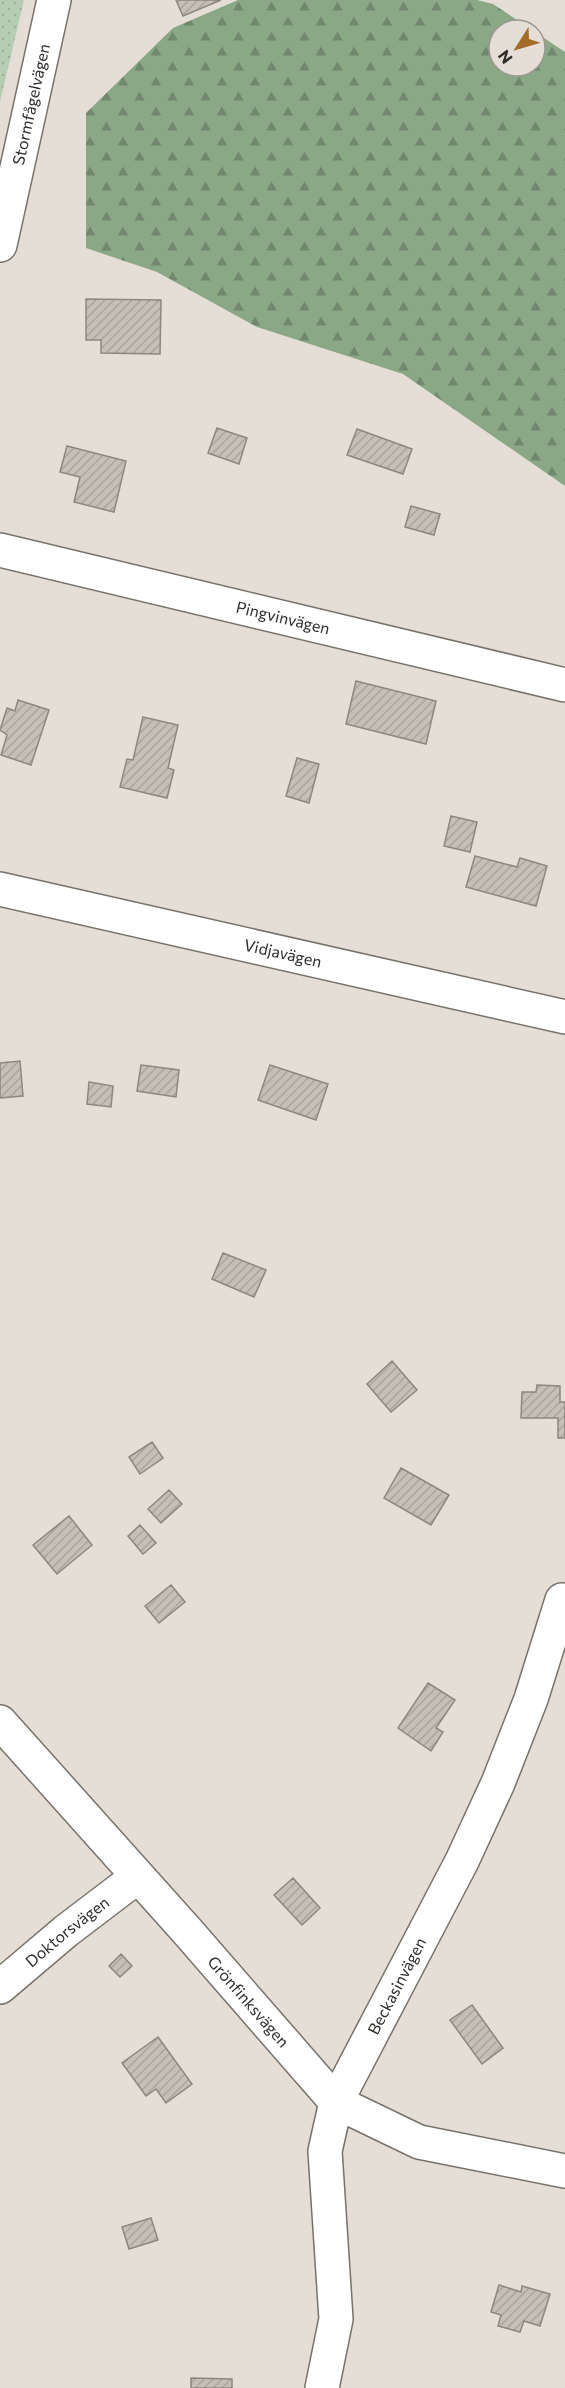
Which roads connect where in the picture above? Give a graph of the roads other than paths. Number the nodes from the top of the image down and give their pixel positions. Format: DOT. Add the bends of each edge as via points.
graph roads {
  1 [pos="54,0"];
  2 [pos="0,245"];
  3 [pos="0,550"];
  4 [pos="565,685"];
  5 [pos="0,889"];
  6 [pos="565,1017"];
  7 [pos="562,1600"];
  8 [pos="0,1722"];
  9 [pos="137,1877"];
  10 [pos="0,1987"];
  11 [pos="336,2102"];
  12 [pos="565,2171"];
  13 [pos="322,2388"];
  1 -- 2 [label="street, Stormfågelvägen"];
  3 -- 4 [label="street, Pingvinvägen"];
  5 -- 6 [label="street, Vidjavägen"];
  7 -- 11 [label="street, Beckasinvägen" via="531,1699 494,1793"];
  8 -- 9 [label="street, Grönfinksvägen"];
  9 -- 10 [label="street, Doktorsvägen"];
  9 -- 11 [label="street, Grönfinksvägen"];
  11 -- 12 [label="street, Grönfinksvägen" via="418,2142"];
  11 -- 13 [label="street, Beckasinvägen" via="325,2151 336,2319"];
}
